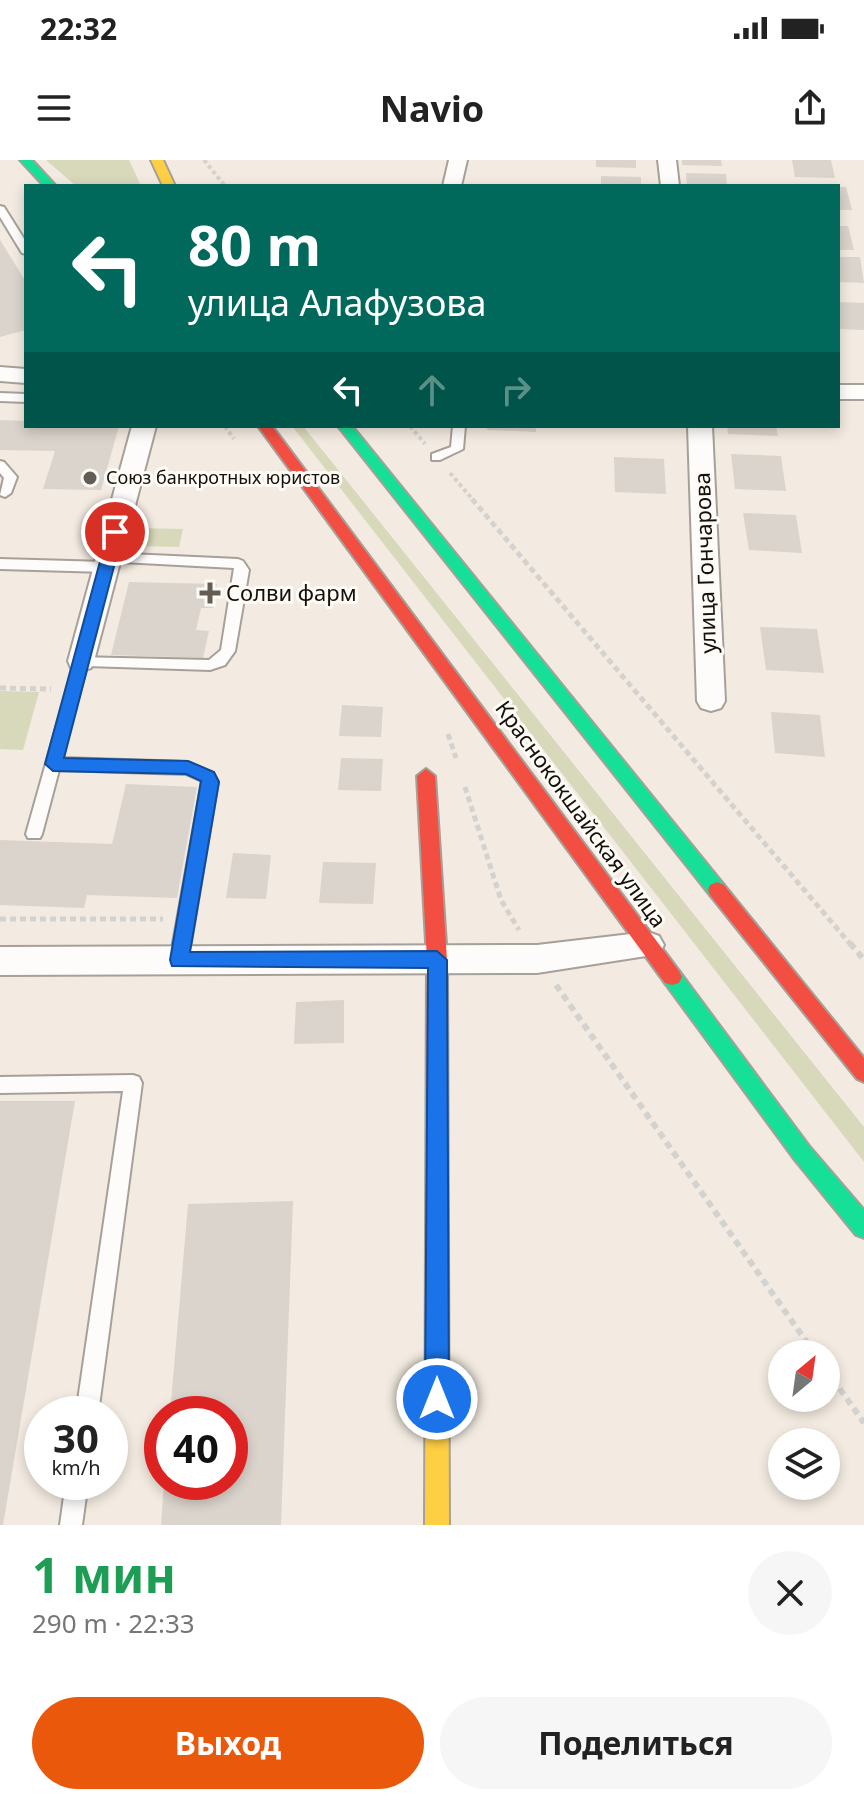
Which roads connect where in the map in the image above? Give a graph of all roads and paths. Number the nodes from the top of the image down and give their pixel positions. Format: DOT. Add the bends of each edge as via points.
graph roads {
  1 [pos="26,160"];
  2 [pos="157,160"];
  3 [pos="204,160"];
  4 [pos="458,160"];
  5 [pos="667,160"];
  6 [pos="48,184"];
  7 [pos="168,184"];
  8 [pos="223,184"];
  9 [pos="452,184"];
  10 [pos="670,184"];
  11 [pos="0,209"];
  12 [pos="24,248"];
  13 [pos="0,374"];
  14 [pos="24,376"];
  15 [pos="840,392"];
  16 [pos="864,392"];
  17 [pos="0,397"];
  18 [pos="24,398"];
  19 [pos="143,428"];
  20 [pos="226,428"];
  21 [pos="266,428"];
  22 [pos="347,428"];
  23 [pos="412,428"];
  24 [pos="459,428"];
  25 [pos="700,428"];
  26 [pos="241,448"];
  27 [pos="436,457"];
  28 [pos="0,465"];
  29 [pos="5,493"];
  30 [pos="107,563"];
  31 [pos="0,564"];
  32 [pos="81,661"];
  33 [pos="0,688"];
  34 [pos="73,690"];
  35 [pos="711,701"];
  36 [pos="446,727"];
  37 [pos="53,764"];
  38 [pos="460,770"];
  39 [pos="426,776"];
  40 [pos="464,785"];
  41 [pos="34,834"];
  42 [pos="0,919"];
  43 [pos="186,919"];
  44 [pos="648,945"];
  45 [pos="537,959"];
  46 [pos="179,960"];
  47 [pos="437,960"];
  48 [pos="864,960"];
  49 [pos="0,961"];
  50 [pos="864,1073"];
  51 [pos="0,1085"];
  52 [pos="864,1227"];
  53 [pos="805,1340"];
  54 [pos="840,1389"];
  55 [pos="90,1396"];
  56 [pos="864,1423"];
  57 [pos="74,1500"];
  58 [pos="71,1525"];
  59 [pos="437,1525"];
  1 -- 6 [label="main road"];
  2 -- 7 [label="main road"];
  3 -- 8 [label="path"];
  4 -- 9 [label="street"];
  5 -- 10 [label="street"];
  11 -- 12 [label="lane"];
  13 -- 14 [label="street"];
  15 -- 16 [label="street"];
  17 -- 18 [label="lane"];
  19 -- 30 [label="street"];
  20 -- 26 [label="path"];
  21 -- 44 [label="main road, Краснококшайская улица"];
  22 -- 50 [label="main road"];
  23 -- 27 [label="path"];
  24 -- 27 [label="lane" via="457,449"];
  25 -- 35 [label="street, улица Гончарова"];
  27 -- 48 [label="path"];
  28 -- 29 [label="lane" via="11,477"];
  30 -- 31 [label="lane"];
  30 -- 32 [label="street"];
  30 -- 32 [label="lane" via="238,564 242,570 228,651 210,665"];
  32 -- 34 [label="lane"];
  33 -- 34 [label="path"];
  34 -- 37 [label="lane"];
  36 -- 38 [label="path"];
  37 -- 41 [label="lane"];
  37 -- 43 [label="lane" via="188,768 208,777"];
  39 -- 47 [label="main road"];
  40 -- 45 [label="path" via="501,900"];
  42 -- 43 [label="path"];
  43 -- 46 [label="lane"];
  44 -- 45 [label="street"];
  44 -- 52 [label="main road, Краснококшайская улица" via="802,1153"];
  45 -- 47 [label="street"];
  45 -- 53 [label="path"];
  46 -- 47 [label="street"];
  46 -- 49 [label="street"];
  47 -- 59 [label="main road"];
  51 -- 55 [label="lane" via="133,1083"];
  54 -- 56 [label="path"];
  57 -- 58 [label="lane"];
}
